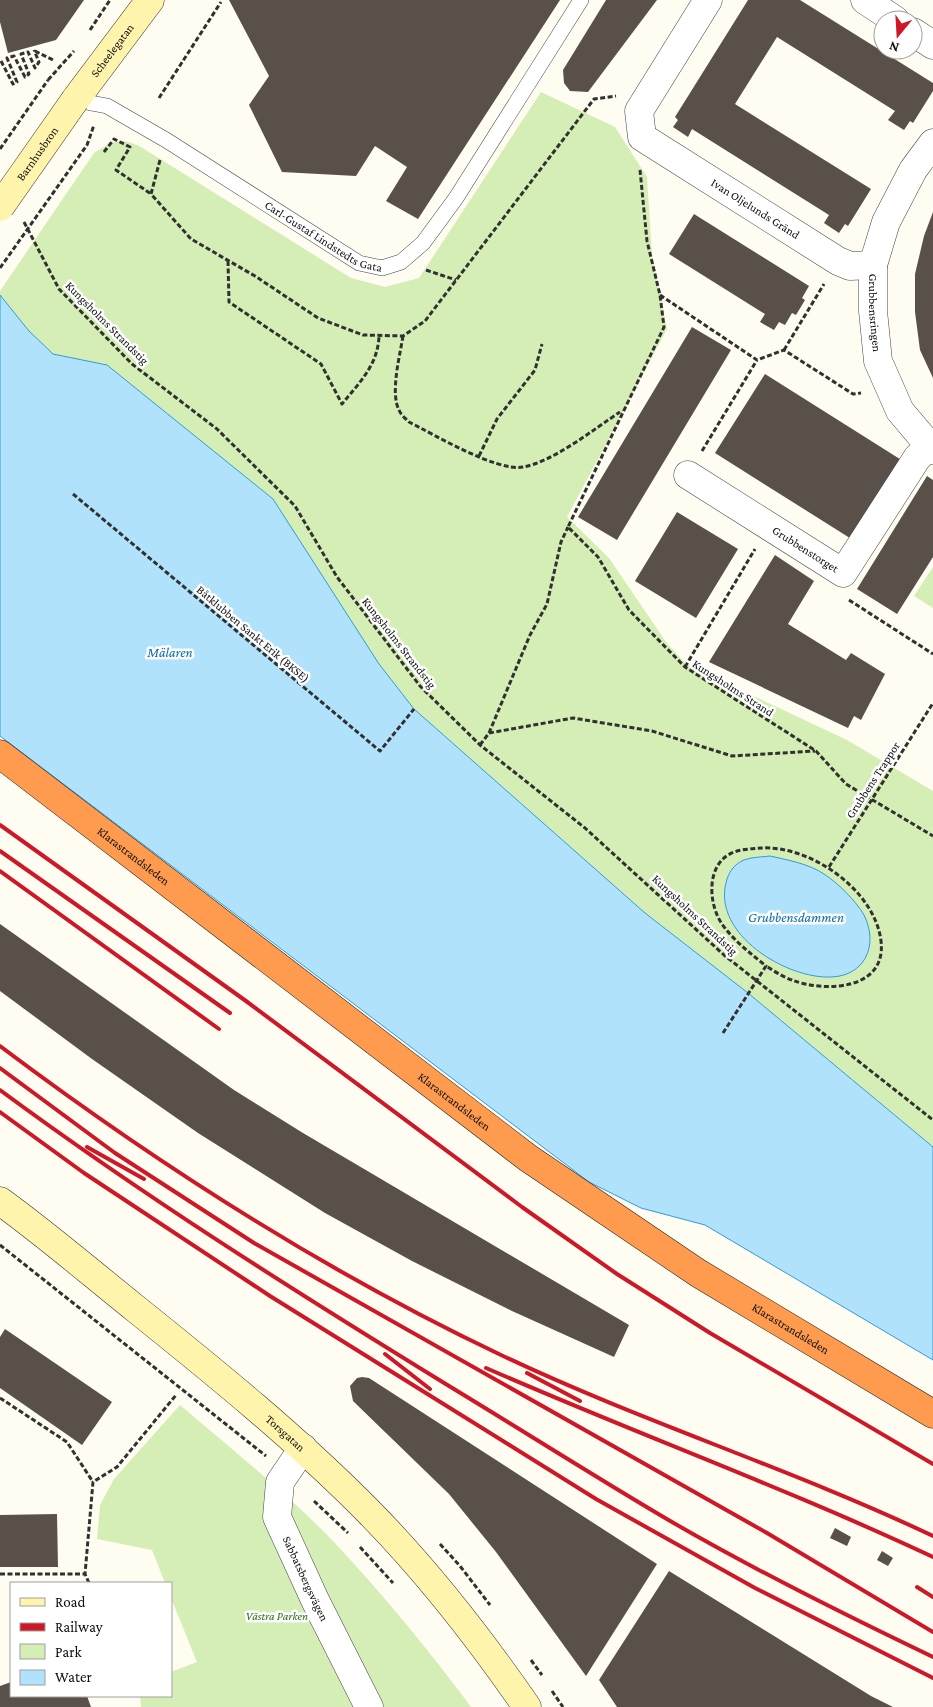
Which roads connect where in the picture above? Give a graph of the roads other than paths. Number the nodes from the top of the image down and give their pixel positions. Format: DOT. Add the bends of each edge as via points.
graph roads {
  1 [pos="150,0"];
  2 [pos="581,0"];
  3 [pos="708,0"];
  4 [pos="864,0"];
  5 [pos="880,10"];
  6 [pos="75,100"];
  7 [pos="933,143"];
  8 [pos="12,214"];
  9 [pos="873,265"];
  10 [pos="931,448"];
  11 [pos="688,475"];
  12 [pos="0,754"];
  13 [pos="0,776"];
  14 [pos="0,1201"];
  15 [pos="933,1414"];
  16 [pos="933,1432"];
  17 [pos="302,1448"];
  18 [pos="369,1707"];
  19 [pos="527,1707"];
  1 -- 6 [label="main road, Scheelegatan"];
  2 -- 6 [label="lane, Carl-Gustaf Lindstedts Gata" via="456,198 423,243 401,262 382,268 358,263 108,106"];
  3 -- 9 [label="street, Ivan Oljelunds Gränd" via="641,124 838,261 850,266"];
  4 -- 5 [label="street"];
  6 -- 8 [label="main road, Barnhusbron, bridge"];
  7 -- 9 [label="street, Grubbensringen" via="913,170 886,222"];
  9 -- 10 [label="street, Grubbensringen" via="878,361 900,411"];
  10 -- 11 [label="street, Grubbenstorget" via="918,458 842,573"];
  12 -- 15 [label="highway, Klarastrandsleden" via="528,1158 698,1273"];
  13 -- 16 [label="highway, Klarastrandsleden" via="517,1170 688,1285"];
  14 -- 17 [label="main road, Torsgatan" via="218,1376"];
  17 -- 18 [label="street, Sabbatsbergsvägen" via="280,1482 277,1517"];
  17 -- 19 [label="main road, Torsgatan" via="371,1514 414,1561"];
}
